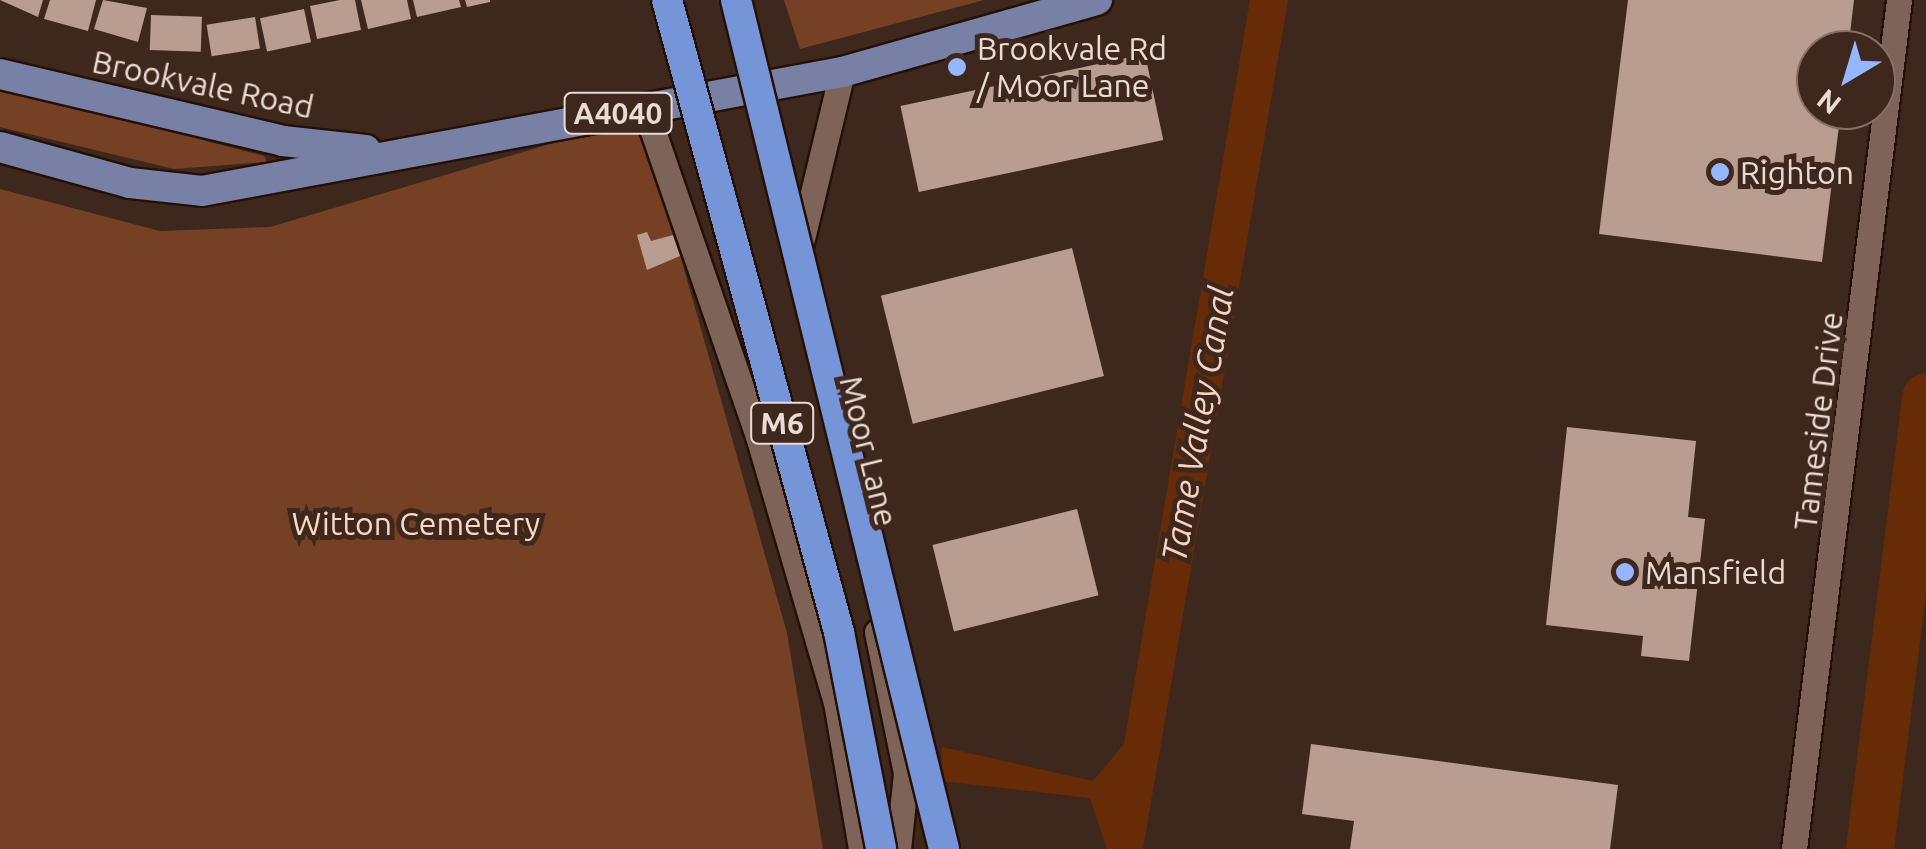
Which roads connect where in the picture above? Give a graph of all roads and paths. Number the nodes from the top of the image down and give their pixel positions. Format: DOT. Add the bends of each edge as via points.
graph roads {
  1 [pos="667,0"];
  2 [pos="736,0"];
  3 [pos="1097,0"];
  4 [pos="1898,0"];
  5 [pos="842,72"];
  6 [pos="0,74"];
  7 [pos="646,108"];
  8 [pos="0,147"];
  9 [pos="394,153"];
  10 [pos="862,849"];
  11 [pos="881,849"];
  12 [pos="898,849"];
  13 [pos="944,849"];
  14 [pos="1794,849"];
  1 -- 11 [label="highway, M6, bridge" via="839,632"];
  2 -- 13 [label="highway, M6, bridge"];
  3 -- 5 [label="main road, Brookvale Road / A4040"];
  4 -- 14 [label="street, Tameside Drive"];
  5 -- 7 [label="main road, Brookvale Road / A4040"];
  5 -- 12 [label="street, Moor Lane" via="809,186 795,285 906,773"];
  6 -- 9 [label="main road, Brookvale Road / A4040" via="284,142"];
  7 -- 9 [label="main road, Brookvale Road / A4040"];
  7 -- 10 [label="street" via="764,455 836,702"];
  8 -- 9 [label="main road, Brookvale Road / A4040" via="130,183 202,191"];
}
